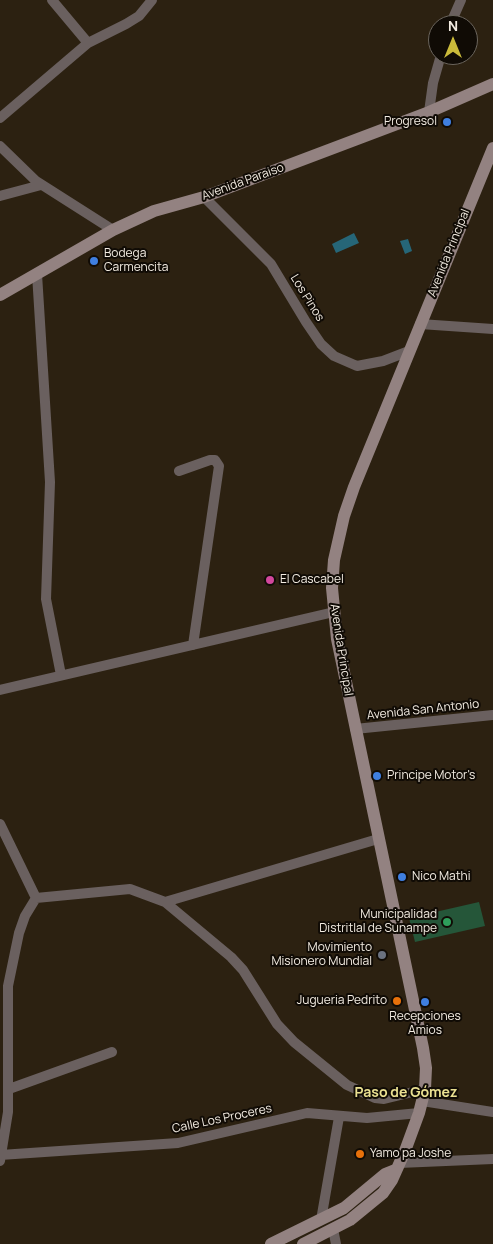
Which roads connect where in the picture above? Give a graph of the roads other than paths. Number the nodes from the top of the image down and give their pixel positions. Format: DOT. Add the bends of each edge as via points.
graph roads {
  1 [pos="52,0"];
  2 [pos="152,0"];
  3 [pos="460,0"];
  4 [pos="454,15"];
  5 [pos="88,43"];
  6 [pos="438,65"];
  7 [pos="493,84"];
  8 [pos="429,112"];
  9 [pos="0,118"];
  10 [pos="0,146"];
  11 [pos="493,148"];
  12 [pos="41,185"];
  13 [pos="0,196"];
  14 [pos="204,197"];
  15 [pos="113,230"];
  16 [pos="37,274"];
  17 [pos="0,295"];
  18 [pos="420,324"];
  19 [pos="493,329"];
  20 [pos="409,352"];
  21 [pos="179,471"];
  22 [pos="334,612"];
  23 [pos="193,645"];
  24 [pos="61,675"];
  25 [pos="0,690"];
  26 [pos="493,715"];
  27 [pos="355,729"];
  28 [pos="0,824"];
  29 [pos="378,839"];
  30 [pos="36,898"];
  31 [pos="165,902"];
  32 [pos="112,1052"];
  33 [pos="9,1089"];
  34 [pos="422,1101"];
  35 [pos="493,1112"];
  36 [pos="339,1117"];
  37 [pos="0,1157"];
  38 [pos="493,1158"];
  39 [pos="397,1167"];
  40 [pos="321,1220"];
  41 [pos="333,1230"];
  42 [pos="271,1244"];
  43 [pos="302,1244"];
  44 [pos="336,1244"];
  1 -- 5 [label="street"];
  2 -- 5 [label="street" via="139,16"];
  3 -- 4 [label="street"];
  5 -- 9 [label="street"];
  6 -- 8 [label="street"];
  7 -- 8 [label="main road, Avenida Paraiso"];
  8 -- 14 [label="main road, Avenida Paraiso"];
  10 -- 12 [label="street"];
  11 -- 18 [label="main road, Avenida Principal"];
  12 -- 13 [label="street"];
  12 -- 15 [label="street"];
  14 -- 15 [label="main road, Avenida Paraiso" via="154,211"];
  14 -- 20 [label="street, Los Pinos" via="271,264 321,344 334,356 357,366"];
  15 -- 16 [label="main road, Avenida Paraiso"];
  16 -- 17 [label="main road, Avenida Paraiso"];
  16 -- 24 [label="street" via="50,482 46,599"];
  18 -- 19 [label="street"];
  18 -- 20 [label="main road, Avenida Principal"];
  20 -- 22 [label="main road, Avenida Principal" via="344,516 334,560"];
  21 -- 23 [label="street" via="210,460 215,460 219,466"];
  22 -- 23 [label="street"];
  22 -- 27 [label="main road, Avenida Principal"];
  23 -- 24 [label="street"];
  24 -- 25 [label="street"];
  26 -- 27 [label="street, Avenida San Antonio"];
  27 -- 29 [label="main road, Avenida Principal"];
  28 -- 30 [label="street"];
  29 -- 31 [label="street"];
  29 -- 34 [label="main road, Avenida Principal" via="426,1068"];
  30 -- 31 [label="street" via="130,890"];
  30 -- 33 [label="street" via="19,933 8,986"];
  31 -- 34 [label="street" via="237,964 277,1024 347,1085 384,1100"];
  32 -- 33 [label="street"];
  33 -- 37 [label="street"];
  34 -- 35 [label="street"];
  34 -- 36 [label="street, Calle Los Proceres" via="366,1118"];
  34 -- 39 [label="main road, Avenida Principal"];
  36 -- 37 [label="street, Calle Los Proceres" via="307,1113 178,1143"];
  36 -- 40 [label="street"];
  38 -- 39 [label="street"];
  39 -- 40 [label="main road" via="344,1208"];
  39 -- 41 [label="main road, Avenida Principal" via="383,1193"];
  40 -- 42 [label="main road"];
  41 -- 43 [label="main road, Avenida Principal"];
  41 -- 44 [label="street"];
}
